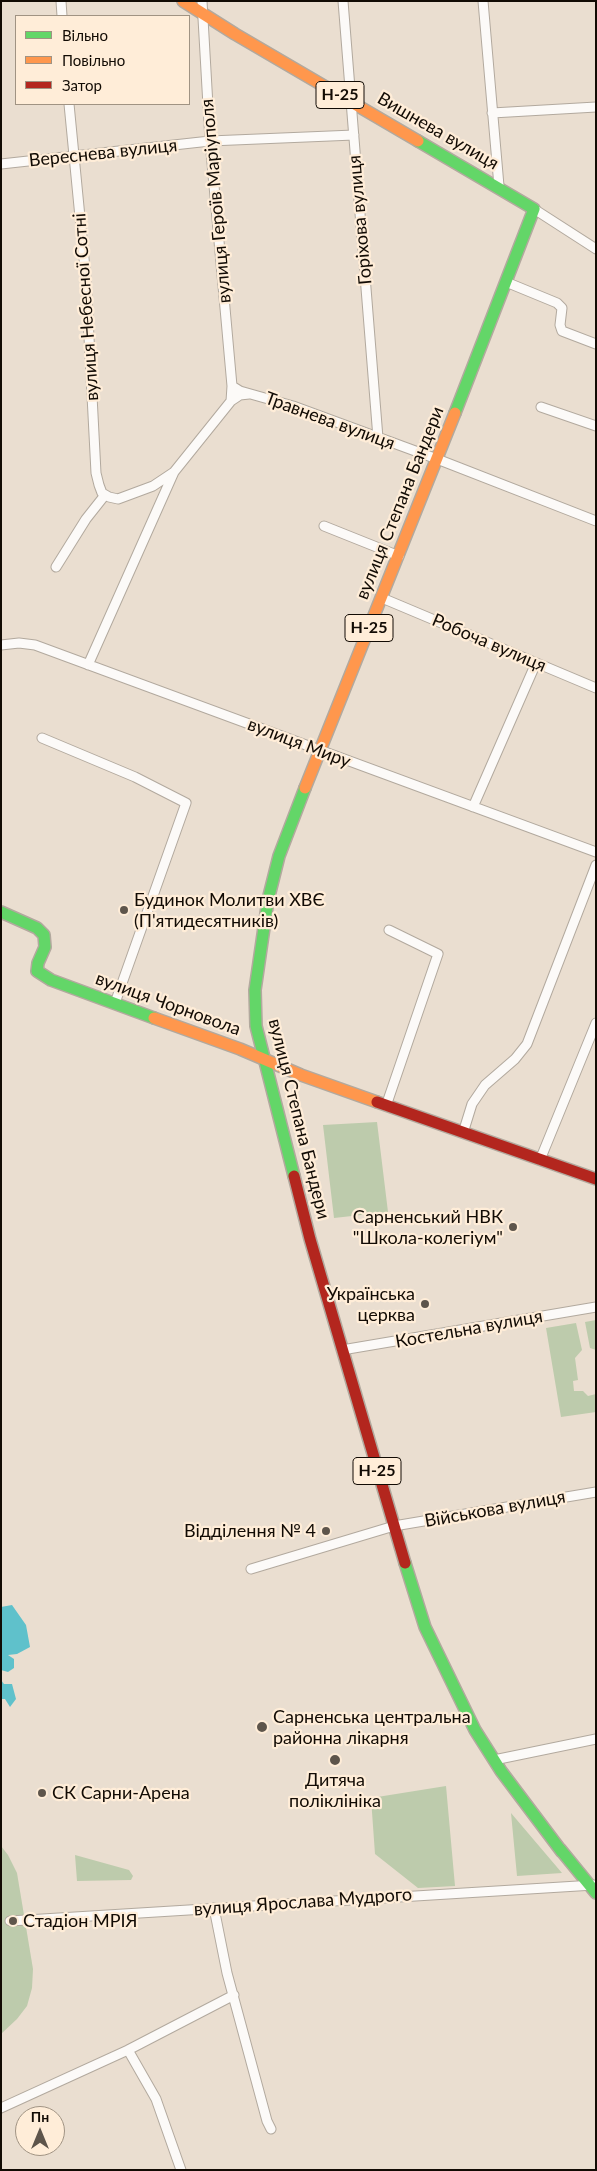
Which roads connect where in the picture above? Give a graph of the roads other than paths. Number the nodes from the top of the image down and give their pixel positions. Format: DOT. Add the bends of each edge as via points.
graph roads {
  1 [pos="61,1"];
  2 [pos="183,1"];
  3 [pos="202,1"];
  4 [pos="343,1"];
  5 [pos="483,1"];
  6 [pos="203,14"];
  7 [pos="62,15"];
  8 [pos="351,101"];
  9 [pos="69,105"];
  10 [pos="596,107"];
  11 [pos="492,114"];
  12 [pos="354,135"];
  13 [pos="210,141"];
  14 [pos="73,156"];
  15 [pos="1,164"];
  16 [pos="499,186"];
  17 [pos="534,209"];
  18 [pos="596,249"];
  19 [pos="506,282"];
  20 [pos="596,344"];
  21 [pos="232,386"];
  22 [pos="251,394"];
  23 [pos="231,401"];
  24 [pos="541,407"];
  25 [pos="596,426"];
  26 [pos="378,438"];
  27 [pos="437,459"];
  28 [pos="174,472"];
  29 [pos="154,486"];
  30 [pos="105,495"];
  31 [pos="163,497"];
  32 [pos="596,521"];
  33 [pos="324,526"];
  34 [pos="399,556"];
  35 [pos="56,567"];
  36 [pos="382,598"];
  37 [pos="1,645"];
  38 [pos="536,663"];
  39 [pos="88,665"];
  40 [pos="596,688"];
  41 [pos="42,738"];
  42 [pos="319,750"];
  43 [pos="473,807"];
  44 [pos="596,852"];
  45 [pos="596,864"];
  46 [pos="1,912"];
  47 [pos="389,930"];
  48 [pos="115,1003"];
  49 [pos="596,1023"];
  50 [pos="264,1059"];
  51 [pos="386,1106"];
  52 [pos="462,1133"];
  53 [pos="540,1160"];
  54 [pos="596,1179"];
  55 [pos="596,1307"];
  56 [pos="342,1350"];
  57 [pos="596,1492"];
  58 [pos="394,1526"];
  59 [pos="251,1569"];
  60 [pos="596,1739"];
  61 [pos="494,1760"];
  62 [pos="593,1888"];
  63 [pos="214,1908"];
  64 [pos="10,1921"];
  65 [pos="234,1995"];
  66 [pos="128,2050"];
  67 [pos="1,2108"];
  68 [pos="271,2129"];
  69 [pos="181,2170"];
  1 -- 7 [label="street"];
  2 -- 6 [label="main road, Вишнева вулиця / Н-25"];
  3 -- 6 [label="street, вулиця Героїв Маріуполя"];
  4 -- 8 [label="street, Горіхова вулиця"];
  5 -- 11 [label="street"];
  6 -- 8 [label="main road, Вишнева вулиця / Н-25"];
  6 -- 13 [label="street, вулиця Героїв Маріуполя"];
  8 -- 12 [label="street, Горіхова вулиця"];
  8 -- 16 [label="main road, Вишнева вулиця / Н-25"];
  9 -- 14 [label="street, вулиця Небесної Сотні"];
  10 -- 11 [label="street"];
  11 -- 16 [label="street"];
  12 -- 13 [label="street, Вереснева вулиця"];
  12 -- 26 [label="street, Горіхова вулиця"];
  13 -- 14 [label="street, Вереснева вулиця"];
  13 -- 21 [label="street, вулиця Героїв Маріуполя"];
  14 -- 15 [label="street, Вереснева вулиця"];
  14 -- 30 [label="street, вулиця Небесної Сотні" via="86,279 96,473"];
  16 -- 17 [label="main road, Вишнева вулиця / Н-25"];
  17 -- 18 [label="street, Вишнева вулиця"];
  17 -- 19 [label="main road, вулиця Степана Бандери / Н-25"];
  19 -- 20 [label="street" via="557,303 562,308 562,331"];
  19 -- 27 [label="main road, вулиця Степана Бандери / Н-25"];
  21 -- 22 [label="street, Травнева вулиця"];
  21 -- 23 [label="street, вулиця Героїв Маріуполя"];
  22 -- 23 [label="street" via="240,395"];
  22 -- 26 [label="street, Травнева вулиця"];
  23 -- 28 [label="street"];
  24 -- 25 [label="street"];
  26 -- 27 [label="street, Травнева вулиця"];
  27 -- 32 [label="street, Травнева вулиця"];
  27 -- 34 [label="main road, вулиця Степана Бандери / Н-25"];
  28 -- 29 [label="street"];
  28 -- 31 [label="street"];
  29 -- 30 [label="street" via="118,499"];
  29 -- 31 [label="street"];
  30 -- 35 [label="street"];
  31 -- 39 [label="street"];
  33 -- 34 [label="street"];
  34 -- 36 [label="main road, вулиця Степана Бандери / Н-25"];
  36 -- 38 [label="street, Робоча вулиця"];
  36 -- 42 [label="main road, вулиця Степана Бандери / Н-25"];
  37 -- 39 [label="street, вулиця Миру" via="35,645"];
  38 -- 40 [label="street, Робоча вулиця"];
  38 -- 43 [label="street"];
  39 -- 42 [label="street, вулиця Миру"];
  41 -- 48 [label="street" via="135,777 186,803"];
  42 -- 43 [label="street, вулиця Миру"];
  42 -- 50 [label="main road, вулиця Степана Бандери / Н-25" via="279,856 268,900 255,990 256,1026"];
  43 -- 44 [label="street, вулиця Миру"];
  45 -- 52 [label="street" via="527,1044 485,1085 472,1104"];
  46 -- 48 [label="main road, вулиця Чорновола" via="44,935 45,946 37,971 43,976"];
  47 -- 51 [label="street" via="438,954"];
  48 -- 50 [label="main road, вулиця Чорновола"];
  49 -- 53 [label="street"];
  50 -- 51 [label="main road, вулиця Чорновола"];
  50 -- 56 [label="main road, вулиця Степана Бандери / Н-25"];
  51 -- 52 [label="main road, вулиця Чорновола"];
  52 -- 53 [label="main road, вулиця Чорновола"];
  53 -- 54 [label="main road, вулиця Чорновола"];
  55 -- 56 [label="street, Костельна вулиця"];
  56 -- 58 [label="main road, вулиця Степана Бандери / Н-25"];
  57 -- 58 [label="street, Військова вулиця"];
  58 -- 59 [label="street, Військова вулиця"];
  58 -- 61 [label="main road, вулиця Степана Бандери / Н-25" via="425,1627 474,1730"];
  60 -- 61 [label="street"];
  61 -- 62 [label="main road, вулиця Степана Бандери / Н-25" via="561,1851"];
  62 -- 63 [label="street, вулиця Ярослава Мудрого"];
  63 -- 64 [label="street, вулиця Ярослава Мудрого"];
  63 -- 65 [label="street"];
  65 -- 66 [label="street"];
  65 -- 68 [label="street"];
  66 -- 67 [label="street"];
  66 -- 69 [label="street" via="156,2099"];
}
